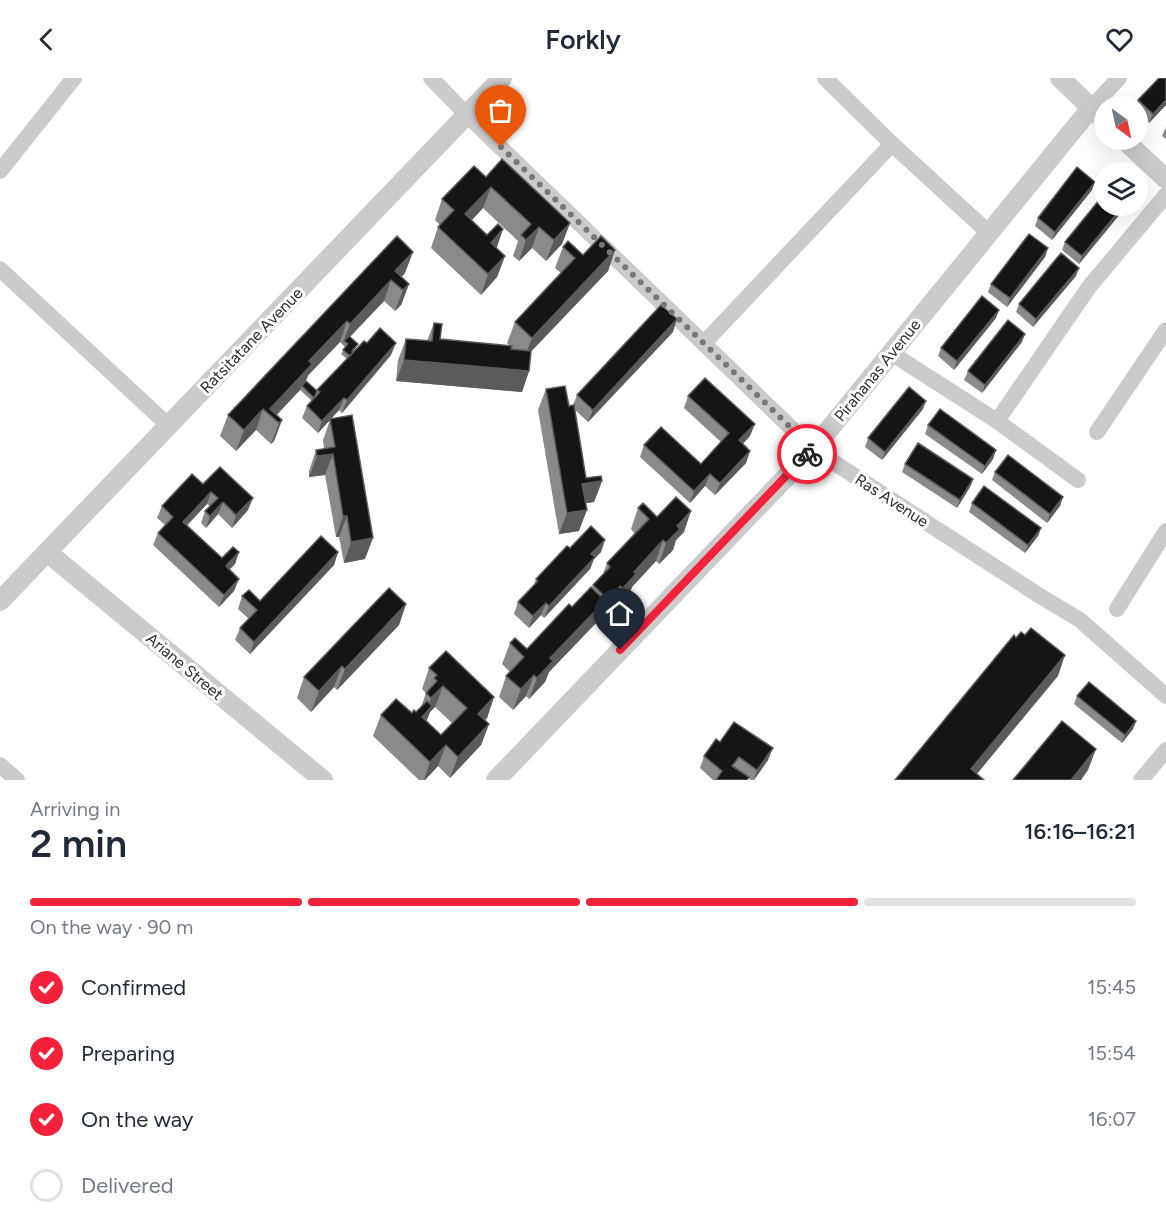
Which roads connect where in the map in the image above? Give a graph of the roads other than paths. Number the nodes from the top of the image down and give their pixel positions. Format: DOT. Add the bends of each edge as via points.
graph roads {
  1 [pos="74,78"];
  2 [pos="431,78"];
  3 [pos="502,78"];
  4 [pos="825,78"];
  5 [pos="1060,78"];
  6 [pos="1119,78"];
  7 [pos="1108,96"];
  8 [pos="1094,110"];
  9 [pos="467,115"];
  10 [pos="1094,118"];
  11 [pos="892,144"];
  12 [pos="1135,150"];
  13 [pos="0,171"];
  14 [pos="1166,179"];
  15 [pos="1166,195"];
  16 [pos="989,233"];
  17 [pos="3,277"];
  18 [pos="1166,330"];
  19 [pos="704,343"];
  20 [pos="891,353"];
  21 [pos="997,421"];
  22 [pos="168,426"];
  23 [pos="1097,432"];
  24 [pos="813,449"];
  25 [pos="1078,480"];
  26 [pos="1166,531"];
  27 [pos="47,552"];
  28 [pos="0,602"];
  29 [pos="1117,609"];
  30 [pos="1166,696"];
  31 [pos="1166,750"];
  32 [pos="0,765"];
  33 [pos="17,780"];
  34 [pos="323,780"];
  35 [pos="496,780"];
  36 [pos="1141,780"];
  1 -- 13 [label="street"];
  2 -- 9 [label="street, Ras Avenue"];
  3 -- 9 [label="street, Ratsitatane Avenue"];
  4 -- 11 [label="street"];
  5 -- 8 [label="street"];
  6 -- 7 [label="street, Pirahanas Avenue"];
  9 -- 19 [label="street, Ras Avenue"];
  9 -- 22 [label="street, Ratsitatane Avenue"];
  10 -- 16 [label="street, Pirahanas Avenue"];
  11 -- 16 [label="street"];
  11 -- 19 [label="street"];
  12 -- 14 [label="street"];
  15 -- 21 [label="street" via="1089,287"];
  16 -- 20 [label="street, Pirahanas Avenue"];
  17 -- 22 [label="street"];
  18 -- 23 [label="street"];
  19 -- 24 [label="street, Ras Avenue"];
  20 -- 21 [label="street"];
  20 -- 24 [label="street, Pirahanas Avenue"];
  21 -- 25 [label="street"];
  22 -- 27 [label="street, Ratsitatane Avenue"];
  24 -- 30 [label="street, Ras Avenue" via="1080,620"];
  24 -- 35 [label="street, Pirahanas Avenue"];
  26 -- 29 [label="street"];
  27 -- 28 [label="street, Ratsitatane Avenue"];
  27 -- 34 [label="street, Ariane Street"];
  31 -- 36 [label="street"];
  32 -- 33 [label="street"];
}
